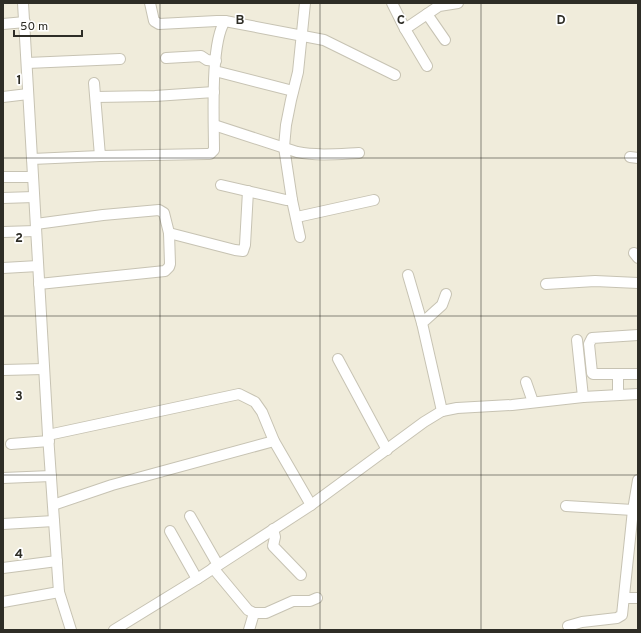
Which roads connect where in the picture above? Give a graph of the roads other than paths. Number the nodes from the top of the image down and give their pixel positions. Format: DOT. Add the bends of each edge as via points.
graph roads {
  1 [pos="23,3"];
  2 [pos="150,3"];
  3 [pos="305,3"];
  4 [pos="392,3"];
  5 [pos="458,3"];
  6 [pos="427,14"];
  7 [pos="25,22"];
  8 [pos="225,22"];
  9 [pos="3,24"];
  10 [pos="405,30"];
  11 [pos="303,36"];
  12 [pos="445,40"];
  13 [pos="166,58"];
  14 [pos="120,59"];
  15 [pos="27,63"];
  16 [pos="215,66"];
  17 [pos="427,66"];
  18 [pos="395,75"];
  19 [pos="94,83"];
  20 [pos="293,91"];
  21 [pos="214,92"];
  22 [pos="28,94"];
  23 [pos="3,97"];
  24 [pos="96,97"];
  25 [pos="214,125"];
  26 [pos="284,147"];
  27 [pos="359,153"];
  28 [pos="100,156"];
  29 [pos="32,159"];
  30 [pos="3,177"];
  31 [pos="33,177"];
  32 [pos="221,185"];
  33 [pos="248,191"];
  34 [pos="34,197"];
  35 [pos="3,198"];
  36 [pos="292,200"];
  37 [pos="374,200"];
  38 [pos="297,217"];
  39 [pos="36,227"];
  40 [pos="3,232"];
  41 [pos="169,232"];
  42 [pos="300,237"];
  43 [pos="38,266"];
  44 [pos="3,268"];
  45 [pos="408,275"];
  46 [pos="638,283"];
  47 [pos="39,284"];
  48 [pos="546,284"];
  49 [pos="446,294"];
  50 [pos="422,323"];
  51 [pos="638,335"];
  52 [pos="577,340"];
  53 [pos="338,359"];
  54 [pos="44,369"];
  55 [pos="3,370"];
  56 [pos="618,374"];
  57 [pos="638,374"];
  58 [pos="526,382"];
  59 [pos="638,394"];
  60 [pos="618,395"];
  61 [pos="583,397"];
  62 [pos="533,402"];
  63 [pos="442,411"];
  64 [pos="48,438"];
  65 [pos="274,441"];
  66 [pos="11,444"];
  67 [pos="386,450"];
  68 [pos="51,476"];
  69 [pos="3,478"];
  70 [pos="638,484"];
  71 [pos="53,505"];
  72 [pos="311,505"];
  73 [pos="566,506"];
  74 [pos="633,510"];
  75 [pos="190,516"];
  76 [pos="54,521"];
  77 [pos="3,524"];
  78 [pos="273,529"];
  79 [pos="170,531"];
  80 [pos="57,561"];
  81 [pos="216,566"];
  82 [pos="3,568"];
  83 [pos="301,575"];
  84 [pos="197,579"];
  85 [pos="59,592"];
  86 [pos="318,598"];
  87 [pos="624,598"];
  88 [pos="638,598"];
  89 [pos="3,602"];
  90 [pos="254,613"];
  91 [pos="568,626"];
  92 [pos="71,630"];
  93 [pos="114,630"];
  94 [pos="249,630"];
  1 -- 7 [label="street"];
  2 -- 8 [label="street" via="154,21 159,24"];
  3 -- 11 [label="street"];
  4 -- 10 [label="street"];
  5 -- 6 [label="street" via="439,6"];
  6 -- 10 [label="street"];
  6 -- 12 [label="street"];
  7 -- 9 [label="street"];
  7 -- 15 [label="street"];
  8 -- 11 [label="street"];
  8 -- 16 [label="street" via="219,33"];
  10 -- 17 [label="street"];
  11 -- 18 [label="street" via="324,40"];
  11 -- 20 [label="street"];
  13 -- 16 [label="street" via="201,56"];
  14 -- 15 [label="street"];
  15 -- 22 [label="street"];
  16 -- 20 [label="street"];
  16 -- 21 [label="street"];
  19 -- 24 [label="street"];
  20 -- 26 [label="street"];
  21 -- 24 [label="street"];
  21 -- 25 [label="street"];
  22 -- 23 [label="street"];
  22 -- 29 [label="street"];
  24 -- 28 [label="street"];
  25 -- 26 [label="street"];
  25 -- 28 [label="street" via="214,150 210,154"];
  26 -- 27 [label="street" via="308,154"];
  26 -- 36 [label="street"];
  28 -- 29 [label="street"];
  29 -- 31 [label="street"];
  30 -- 31 [label="street"];
  31 -- 34 [label="street"];
  32 -- 33 [label="street"];
  33 -- 36 [label="street"];
  33 -- 41 [label="street" via="243,251"];
  34 -- 35 [label="street"];
  34 -- 39 [label="street"];
  36 -- 38 [label="street"];
  37 -- 38 [label="street"];
  38 -- 42 [label="street"];
  39 -- 40 [label="street"];
  39 -- 41 [label="street" via="103,215 160,210 164,213"];
  39 -- 43 [label="street"];
  41 -- 47 [label="street" via="170,264 165,271"];
  43 -- 44 [label="street"];
  43 -- 47 [label="street"];
  45 -- 50 [label="street"];
  46 -- 48 [label="street" via="595,281"];
  47 -- 54 [label="street"];
  49 -- 50 [label="street" via="442,305"];
  50 -- 63 [label="street"];
  51 -- 56 [label="street" via="590,340 592,373"];
  52 -- 61 [label="street"];
  53 -- 67 [label="street"];
  54 -- 55 [label="street"];
  54 -- 64 [label="street"];
  56 -- 57 [label="street"];
  56 -- 60 [label="street"];
  58 -- 62 [label="street"];
  59 -- 60 [label="street"];
  60 -- 61 [label="street"];
  61 -- 62 [label="street"];
  62 -- 63 [label="street"];
  63 -- 67 [label="street"];
  64 -- 65 [label="street" via="239,394 255,402"];
  64 -- 66 [label="street"];
  64 -- 68 [label="street"];
  65 -- 71 [label="street"];
  65 -- 72 [label="street"];
  67 -- 72 [label="street"];
  68 -- 69 [label="street"];
  68 -- 71 [label="street"];
  70 -- 74 [label="street"];
  71 -- 76 [label="street"];
  72 -- 78 [label="street"];
  73 -- 74 [label="street"];
  74 -- 87 [label="street"];
  75 -- 81 [label="street"];
  76 -- 77 [label="street"];
  76 -- 80 [label="street"];
  78 -- 81 [label="street"];
  78 -- 83 [label="street" via="273,546"];
  79 -- 84 [label="street"];
  80 -- 82 [label="street"];
  80 -- 85 [label="street"];
  81 -- 84 [label="street"];
  81 -- 90 [label="street" via="248,610"];
  84 -- 93 [label="street"];
  85 -- 89 [label="street"];
  85 -- 92 [label="street"];
  86 -- 90 [label="street" via="310,601 293,601 266,613"];
  87 -- 88 [label="street"];
  87 -- 91 [label="street" via="620,617"];
  90 -- 94 [label="street"];
}
